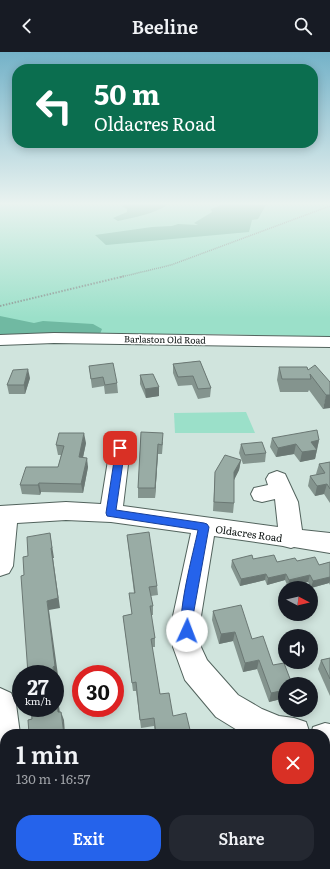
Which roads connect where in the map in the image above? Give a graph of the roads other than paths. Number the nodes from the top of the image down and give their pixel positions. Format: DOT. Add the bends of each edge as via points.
graph roads {
  1 [pos="0,340"];
  2 [pos="330,342"];
  3 [pos="114,455"];
  4 [pos="274,487"];
  5 [pos="111,513"];
  6 [pos="3,514"];
  7 [pos="204,527"];
  8 [pos="291,539"];
  9 [pos="330,543"];
  10 [pos="0,566"];
  11 [pos="0,704"];
  12 [pos="3,729"];
  13 [pos="273,729"];
  1 -- 2 [label="street, Barlaston Old Road" via="54,338"];
  3 -- 5 [label="street"];
  4 -- 8 [label="street" via="287,502"];
  5 -- 6 [label="street, Oldacres Road"];
  5 -- 7 [label="street, Oldacres Road"];
  6 -- 10 [label="street"];
  7 -- 8 [label="street, Oldacres Road"];
  7 -- 13 [label="street" via="187,616 187,647 196,670 227,706 253,722"];
  8 -- 9 [label="street, Oldacres Road"];
  11 -- 12 [label="street"];
}
